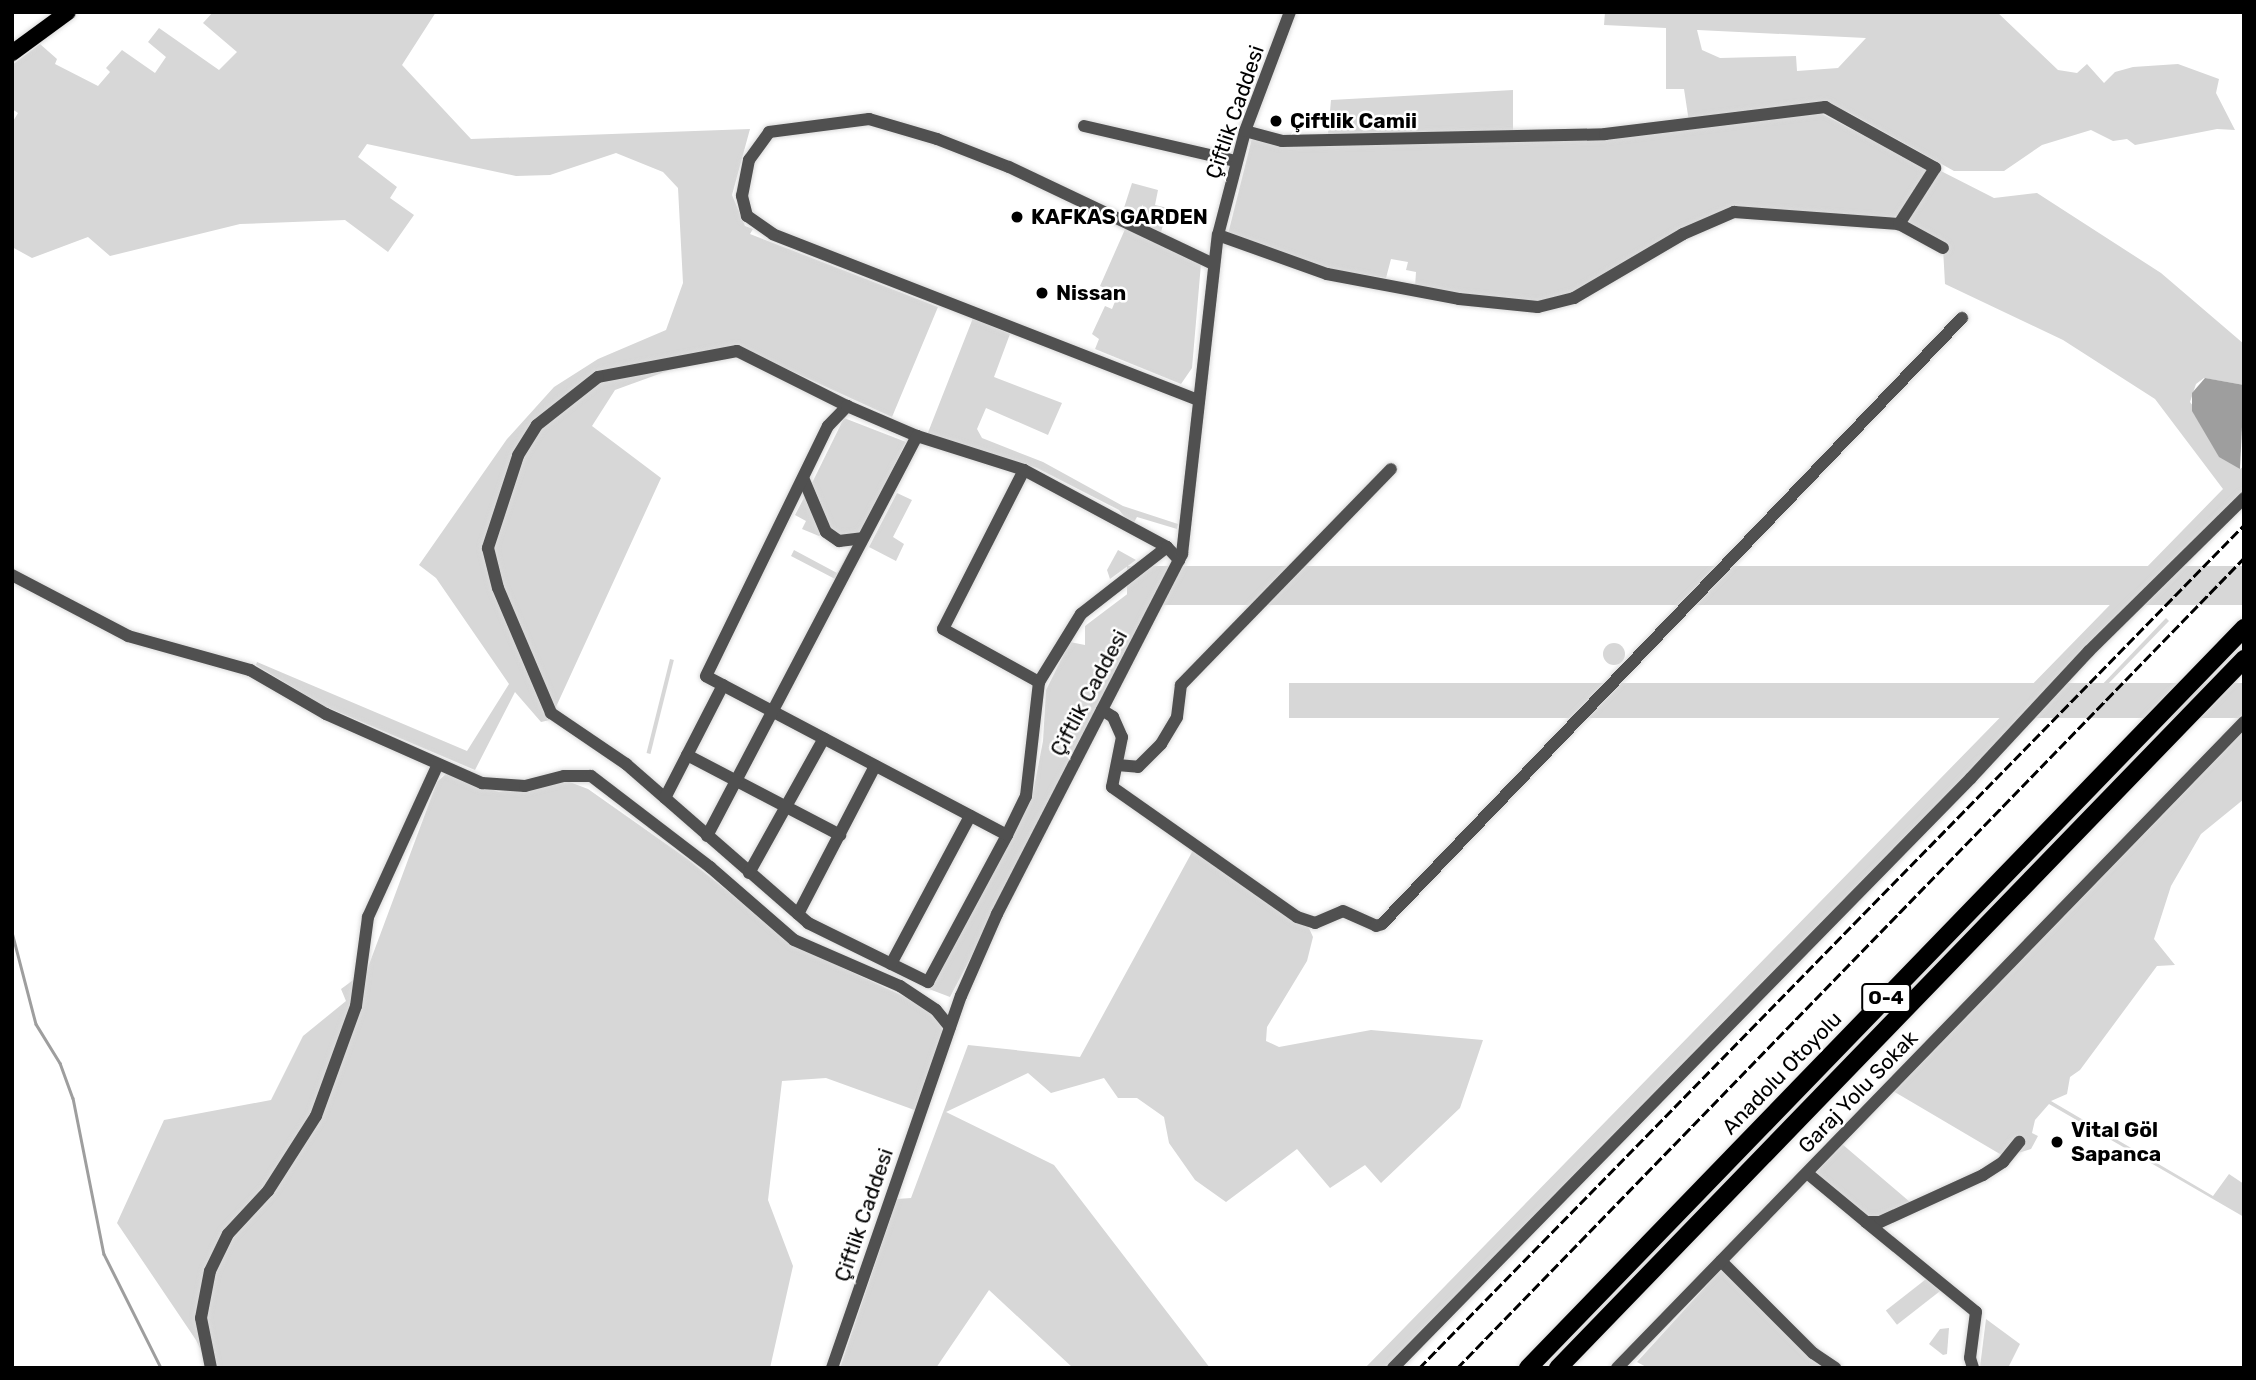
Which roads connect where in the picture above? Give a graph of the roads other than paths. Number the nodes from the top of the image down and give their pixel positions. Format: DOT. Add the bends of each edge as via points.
graph roads {
  1 [pos="68,12"];
  2 [pos="1290,12"];
  3 [pos="12,53"];
  4 [pos="1084,125"];
  5 [pos="1245,131"];
  6 [pos="1236,161"];
  7 [pos="1899,224"];
  8 [pos="1218,234"];
  9 [pos="1943,248"];
  10 [pos="1213,264"];
  11 [pos="1962,317"];
  12 [pos="1198,400"];
  13 [pos="847,406"];
  14 [pos="917,436"];
  15 [pos="1391,469"];
  16 [pos="1024,470"];
  17 [pos="804,480"];
  18 [pos="2244,498"];
  19 [pos="862,538"];
  20 [pos="1167,547"];
  21 [pos="1179,560"];
  22 [pos="12,575"];
  23 [pos="2244,628"];
  24 [pos="2244,659"];
  25 [pos="1039,682"];
  26 [pos="723,685"];
  27 [pos="772,710"];
  28 [pos="1102,710"];
  29 [pos="2244,722"];
  30 [pos="824,738"];
  31 [pos="687,755"];
  32 [pos="438,764"];
  33 [pos="1117,765"];
  34 [pos="876,766"];
  35 [pos="736,780"];
  36 [pos="665,798"];
  37 [pos="786,807"];
  38 [pos="970,816"];
  39 [pos="839,835"];
  40 [pos="1007,835"];
  41 [pos="707,836"];
  42 [pos="749,873"];
  43 [pos="798,914"];
  44 [pos="891,964"];
  45 [pos="950,1027"];
  46 [pos="2019,1142"];
  47 [pos="1807,1173"];
  48 [pos="1866,1222"];
  49 [pos="1721,1261"];
  50 [pos="211,1368"];
  51 [pos="832,1368"];
  52 [pos="1393,1368"];
  53 [pos="1528,1368"];
  54 [pos="1558,1368"];
  55 [pos="1617,1368"];
  56 [pos="1835,1368"];
  57 [pos="1973,1368"];
  1 -- 3 [label="main road"];
  2 -- 5 [label="street, Çiftlik Caddesi"];
  4 -- 6 [label="street"];
  5 -- 6 [label="street, Çiftlik Caddesi"];
  5 -- 7 [label="street" via="1282,141 1605,134 1825,107 1935,168"];
  6 -- 8 [label="street, Çiftlik Caddesi"];
  7 -- 8 [label="street" via="1734,212 1683,234 1574,299 1538,307 1459,299 1327,274"];
  7 -- 9 [label="street"];
  8 -- 10 [label="street, Çiftlik Caddesi"];
  10 -- 12 [label="street, Çiftlik Caddesi"];
  10 -- 12 [label="street" via="1009,167 892,123 869,119 769,132 748,160 743,210 773,234"];
  11 -- 33 [label="street" via="1382,924 1376,926 1343,911 1315,923 1297,917 1112,787"];
  12 -- 21 [label="street, Çiftlik Caddesi"];
  13 -- 14 [label="street"];
  13 -- 17 [label="street" via="828,426"];
  13 -- 36 [label="street" via="737,351 598,377 537,425 518,456 488,548 498,588 551,713 626,764"];
  14 -- 16 [label="street"];
  14 -- 19 [label="street"];
  15 -- 33 [label="street" via="1181,685 1177,717 1161,744 1138,767"];
  16 -- 20 [label="street"];
  16 -- 25 [label="street" via="943,629"];
  17 -- 19 [label="street" via="832,538"];
  17 -- 26 [label="street" via="706,676"];
  18 -- 52 [label="street" via="2089,650 1971,778"];
  19 -- 27 [label="street"];
  20 -- 21 [label="street"];
  20 -- 25 [label="street" via="1082,614"];
  21 -- 28 [label="street, Çiftlik Caddesi"];
  22 -- 32 [label="street" via="128,636 250,670 326,714"];
  23 -- 53 [label="highway, Anadolu Otoyolu / O-4"];
  24 -- 54 [label="highway, Anadolu Otoyolu / O-4"];
  25 -- 40 [label="street" via="1026,796"];
  26 -- 27 [label="street"];
  26 -- 31 [label="street"];
  27 -- 30 [label="street"];
  27 -- 35 [label="street"];
  28 -- 33 [label="street" via="1113,717 1122,737"];
  28 -- 45 [label="street, Çiftlik Caddesi" via="997,914"];
  29 -- 47 [label="street, Garaj Yolu Sokak"];
  30 -- 34 [label="street"];
  30 -- 37 [label="street"];
  31 -- 35 [label="street"];
  31 -- 36 [label="street"];
  32 -- 45 [label="street" via="501,787 590,776 710,866 794,940 900,986 936,1010"];
  32 -- 50 [label="street" via="368,916 356,1006 316,1116 268,1191 228,1234 210,1271 201,1318"];
  34 -- 38 [label="street"];
  34 -- 39 [label="street"];
  35 -- 37 [label="street"];
  35 -- 41 [label="street"];
  36 -- 41 [label="street"];
  37 -- 39 [label="street"];
  37 -- 42 [label="street"];
  38 -- 40 [label="street"];
  38 -- 44 [label="street"];
  39 -- 43 [label="street"];
  40 -- 44 [label="street" via="928,982"];
  41 -- 42 [label="street"];
  42 -- 43 [label="street"];
  43 -- 44 [label="street"];
  45 -- 51 [label="street, Çiftlik Caddesi"];
  46 -- 48 [label="street" via="2003,1162 1983,1175 1880,1222"];
  47 -- 48 [label="street"];
  47 -- 49 [label="street, Garaj Yolu Sokak"];
  48 -- 57 [label="street" via="1976,1312 1970,1358"];
  49 -- 55 [label="street, Garaj Yolu Sokak"];
  49 -- 56 [label="street" via="1813,1353"];
}
